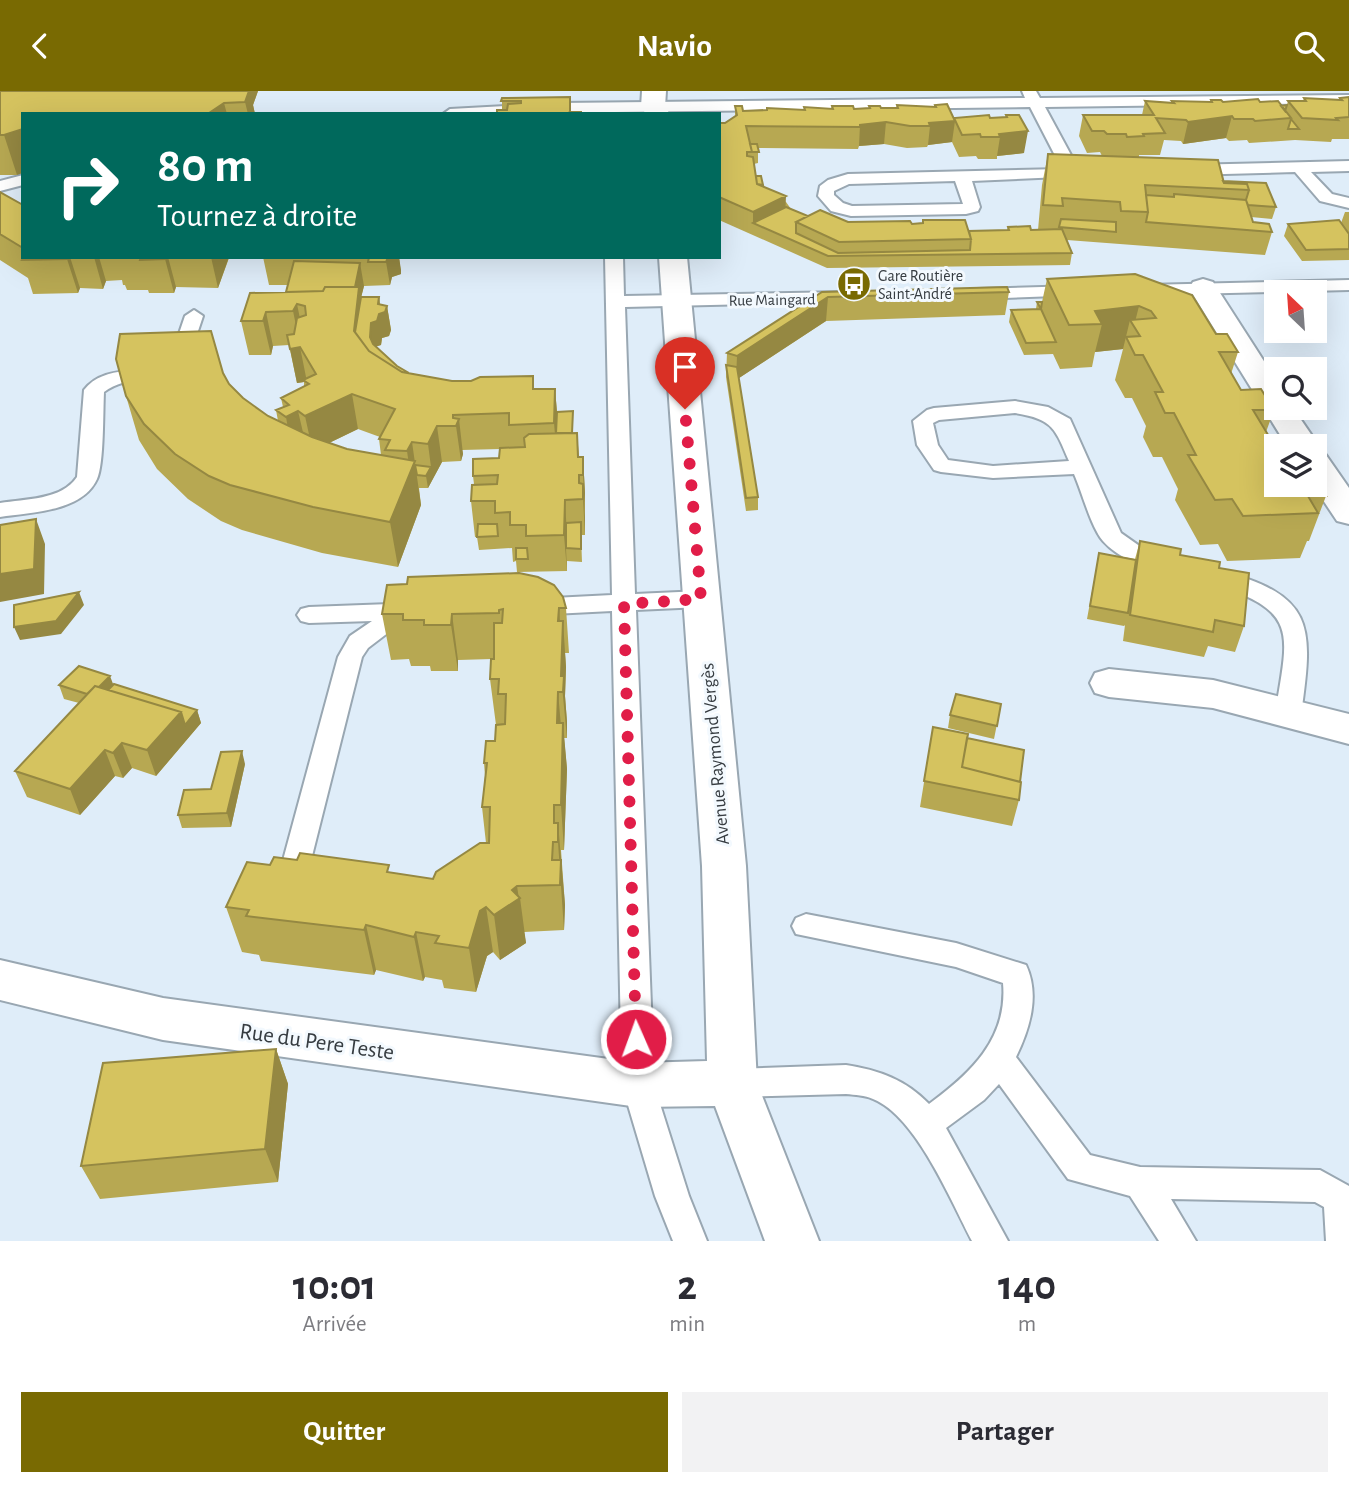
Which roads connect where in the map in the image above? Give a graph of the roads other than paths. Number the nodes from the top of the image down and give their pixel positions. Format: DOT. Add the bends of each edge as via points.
graph roads {
  1 [pos="538,95"];
  2 [pos="1032,97"];
  3 [pos="1349,99"];
  4 [pos="609,102"];
  5 [pos="655,104"];
  6 [pos="459,112"];
  7 [pos="1349,166"];
  8 [pos="1300,168"];
  9 [pos="1166,171"];
  10 [pos="1072,173"];
  11 [pos="1099,173"];
  12 [pos="961,176"];
  13 [pos="21,181"];
  14 [pos="0,186"];
  15 [pos="1349,203"];
  16 [pos="614,259"];
  17 [pos="673,259"];
  18 [pos="1349,285"];
  19 [pos="1203,288"];
  20 [pos="1133,290"];
  21 [pos="1092,291"];
  22 [pos="953,294"];
  23 [pos="870,296"];
  24 [pos="675,301"];
  25 [pos="615,302"];
  26 [pos="194,316"];
  27 [pos="1264,387"];
  28 [pos="1080,467"];
  29 [pos="1327,481"];
  30 [pos="0,510"];
  31 [pos="1349,513"];
  32 [pos="701,599"];
  33 [pos="624,604"];
  34 [pos="512,608"];
  35 [pos="442,610"];
  36 [pos="400,611"];
  37 [pos="309,615"];
  38 [pos="1108,683"];
  39 [pos="1288,714"];
  40 [pos="1349,729"];
  41 [pos="296,864"];
  42 [pos="806,926"];
  43 [pos="0,980"];
  44 [pos="1000,1060"];
  45 [pos="732,1083"];
  46 [pos="638,1085"];
  47 [pos="926,1124"];
  48 [pos="1140,1183"];
  49 [pos="690,1241"];
  50 [pos="792,1241"];
  51 [pos="992,1241"];
  52 [pos="1179,1241"];
  53 [pos="1343,1241"];
  1 -- 4 [label="lane"];
  2 -- 3 [label="lane"];
  2 -- 5 [label="lane"];
  2 -- 10 [label="lane"];
  4 -- 5 [label="lane"];
  4 -- 6 [label="lane"];
  7 -- 8 [label="lane"];
  8 -- 9 [label="lane"];
  8 -- 15 [label="lane" via="1325,198"];
  10 -- 11 [label="lane"];
  10 -- 12 [label="lane"];
  12 -- 12 [label="lane" via="972,207 966,209 851,211 837,207 826,196 826,189 848,179"];
  13 -- 14 [label="lane"];
  16 -- 25 [label="lane"];
  17 -- 24 [label="street, Avenue Raymond Vergès"];
  18 -- 19 [label="lane"];
  19 -- 20 [label="lane"];
  19 -- 27 [label="street"];
  21 -- 22 [label="lane"];
  23 -- 24 [label="lane, Rue Maingard"];
  24 -- 25 [label="lane, Rue Maingard"];
  24 -- 32 [label="street, Avenue Raymond Vergès"];
  25 -- 33 [label="lane"];
  26 -- 30 [label="lane" via="179,363 173,368 107,381 94,390 85,485 59,498"];
  28 -- 28 [label="lane" via="1063,423 1041,411 1015,407 969,410 934,414 923,421 932,456 941,466 993,472"];
  28 -- 39 [label="lane" via="1112,537 1141,557 1244,584 1278,601 1294,619 1297,655"];
  29 -- 31 [label="street"];
  32 -- 33 [label="lane"];
  32 -- 45 [label="street, Avenue Raymond Vergès" via="724,866"];
  33 -- 34 [label="lane"];
  33 -- 46 [label="lane"];
  35 -- 36 [label="lane"];
  36 -- 37 [label="lane"];
  36 -- 41 [label="lane" via="359,642 350,657"];
  38 -- 39 [label="street" via="1213,694"];
  39 -- 40 [label="street"];
  42 -- 44 [label="lane" via="956,955 1015,974 1020,983 1012,1036"];
  43 -- 46 [label="street, Rue du Pere Teste" via="163,1019"];
  44 -- 47 [label="lane" via="979,1086"];
  44 -- 48 [label="lane" via="1080,1168"];
  45 -- 46 [label="street, Rue du Pere Teste"];
  45 -- 47 [label="lane" via="845,1079 879,1086 912,1106"];
  45 -- 50 [label="street, Avenue Raymond Vergès"];
  46 -- 49 [label="lane"];
  47 -- 51 [label="lane"];
  48 -- 52 [label="lane"];
  48 -- 53 [label="lane" via="1320,1186 1340,1199"];
}
